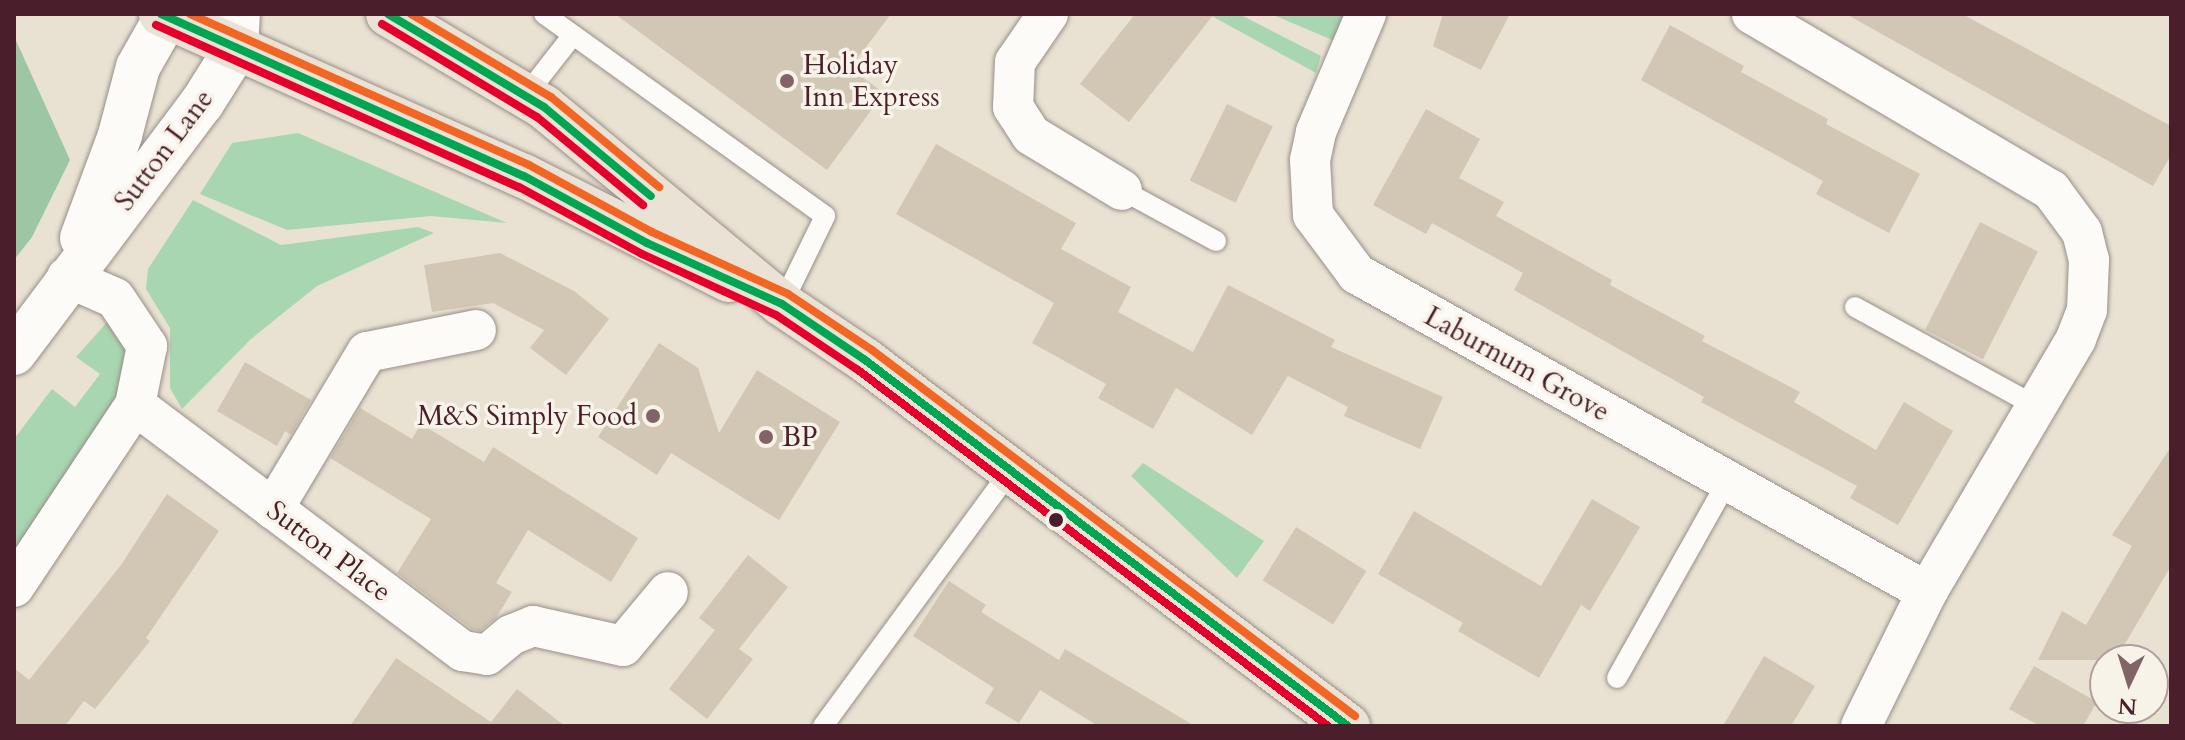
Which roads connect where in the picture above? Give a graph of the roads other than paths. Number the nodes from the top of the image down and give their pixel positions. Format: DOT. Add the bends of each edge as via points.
graph roads {
  1 [pos="388,14"];
  2 [pos="544,14"];
  3 [pos="1048,14"];
  4 [pos="1366,14"];
  5 [pos="1752,14"];
  6 [pos="155,15"];
  7 [pos="573,35"];
  8 [pos="248,42"];
  9 [pos="526,95"];
  10 [pos="1122,190"];
  11 [pos="1216,241"];
  12 [pos="67,277"];
  13 [pos="782,304"];
  14 [pos="1855,307"];
  15 [pos="476,330"];
  16 [pos="14,353"];
  17 [pos="135,405"];
  18 [pos="2036,406"];
  19 [pos="1011,470"];
  20 [pos="1727,482"];
  21 [pos="273,509"];
  22 [pos="14,587"];
  23 [pos="668,592"];
  24 [pos="1927,592"];
  25 [pos="1617,678"];
  26 [pos="823,726"];
  27 [pos="1348,726"];
  28 [pos="1861,726"];
  1 -- 9 [label="highway"];
  2 -- 7 [label="lane"];
  3 -- 10 [label="street" via="1015,62 1013,107 1031,135"];
  4 -- 20 [label="street, Laburnum Grove" via="1316,132 1310,160 1313,215 1334,247 1357,274"];
  5 -- 18 [label="street" via="2024,171 2070,212 2089,260 2087,310"];
  6 -- 8 [label="highway"];
  6 -- 12 [label="street, Sutton Lane" via="120,135"];
  7 -- 9 [label="lane"];
  7 -- 13 [label="lane" via="825,216"];
  8 -- 12 [label="street, Sutton Lane" via="231,71 210,89"];
  8 -- 13 [label="highway" via="524,176 647,243"];
  9 -- 13 [label="highway"];
  10 -- 11 [label="lane"];
  12 -- 16 [label="street, Sutton Lane"];
  12 -- 17 [label="street" via="115,298 147,346"];
  13 -- 19 [label="highway"];
  14 -- 18 [label="lane"];
  15 -- 21 [label="street" via="367,352"];
  17 -- 21 [label="street, Sutton Place"];
  17 -- 22 [label="street"];
  18 -- 24 [label="street"];
  19 -- 26 [label="lane"];
  19 -- 27 [label="highway"];
  20 -- 24 [label="street, Laburnum Grove"];
  20 -- 25 [label="lane"];
  21 -- 23 [label="street, Sutton Place" via="472,655 495,652 511,635 533,626 623,646"];
  24 -- 28 [label="street"];
}
